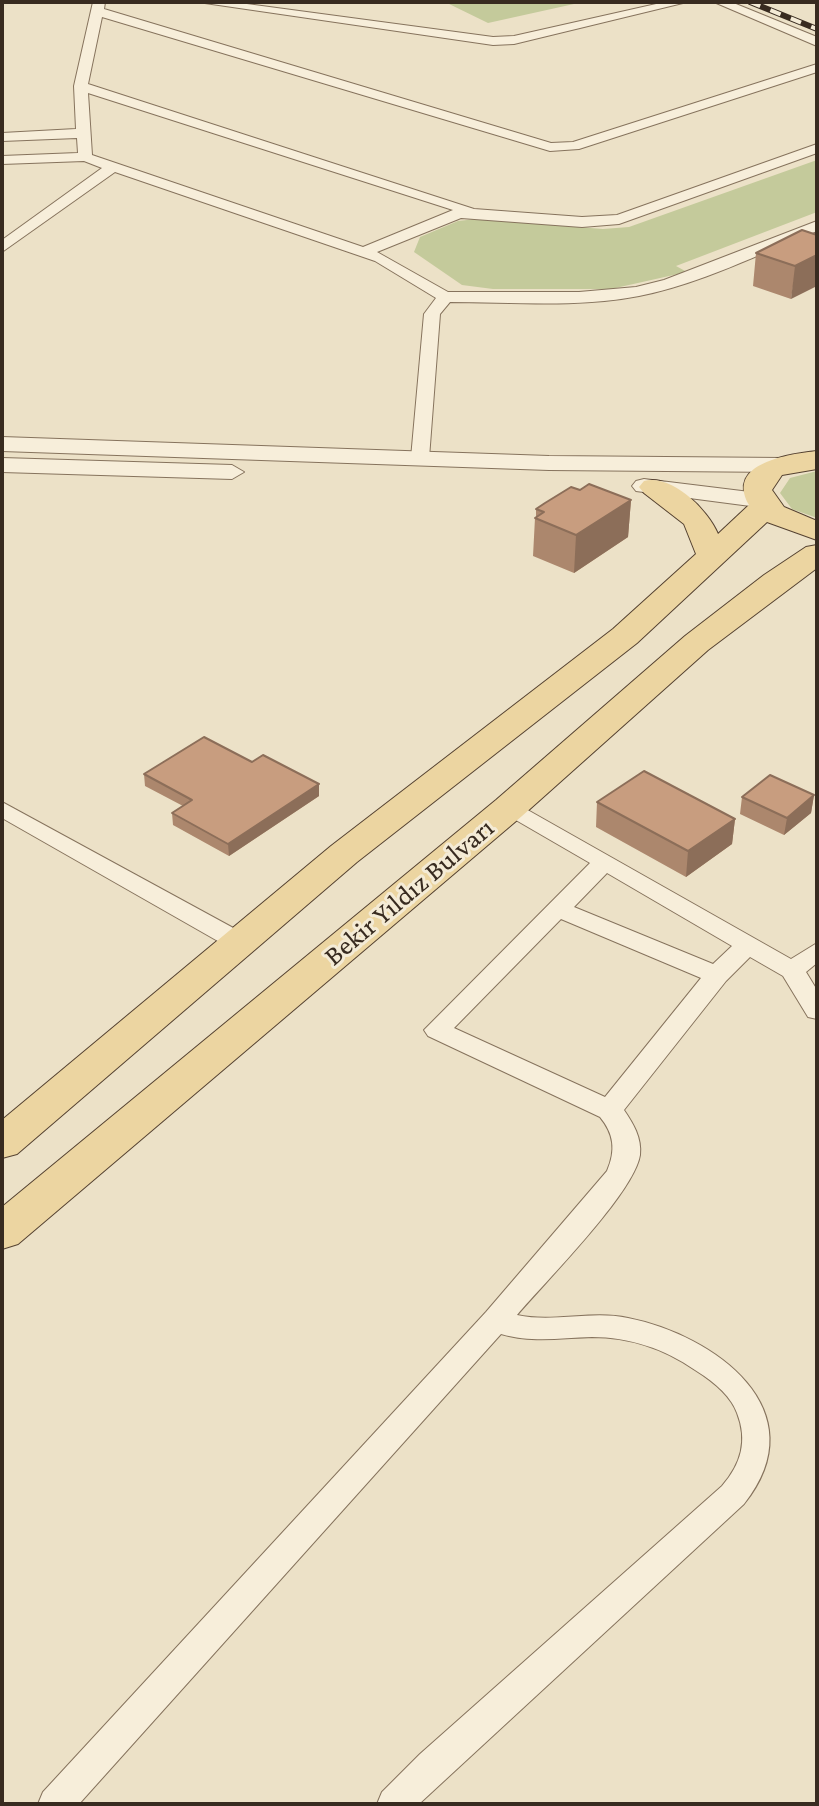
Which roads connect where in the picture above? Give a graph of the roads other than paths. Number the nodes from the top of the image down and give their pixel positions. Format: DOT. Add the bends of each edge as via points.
graph roads {
  1 [pos="204,2"];
  2 [pos="681,2"];
  3 [pos="720,2"];
  4 [pos="98,7"];
  5 [pos="817,42"];
  6 [pos="817,68"];
  7 [pos="81,86"];
  8 [pos="83,133"];
  9 [pos="2,137"];
  10 [pos="817,148"];
  11 [pos="85,157"];
  12 [pos="2,160"];
  13 [pos="113,167"];
  14 [pos="473,212"];
  15 [pos="817,226"];
  16 [pos="2,247"];
  17 [pos="363,252"];
  18 [pos="445,297"];
  19 [pos="2,444"];
  20 [pos="420,458"];
  21 [pos="807,460"];
  22 [pos="2,465"];
  23 [pos="654,487"];
  24 [pos="761,504"];
  25 [pos="817,531"];
  26 [pos="817,554"];
  27 [pos="712,556"];
  28 [pos="510,807"];
  29 [pos="2,809"];
  30 [pos="604,862"];
  31 [pos="558,909"];
  32 [pos="239,942"];
  33 [pos="748,945"];
  34 [pos="817,951"];
  35 [pos="792,970"];
  36 [pos="717,975"];
  37 [pos="817,1011"];
  38 [pos="609,1110"];
  39 [pos="2,1143"];
  40 [pos="2,1232"];
  41 [pos="496,1320"];
  42 [pos="56,1804"];
  43 [pos="395,1804"];
  1 -- 2 [label="street" via="493,41"];
  3 -- 5 [label="street"];
  4 -- 6 [label="street" via="550,147 574,146"];
  4 -- 7 [label="street"];
  7 -- 8 [label="street"];
  7 -- 14 [label="street"];
  8 -- 9 [label="street"];
  8 -- 11 [label="street"];
  10 -- 14 [label="street" via="619,219 582,222"];
  11 -- 12 [label="street"];
  11 -- 13 [label="street"];
  13 -- 16 [label="street"];
  13 -- 17 [label="street"];
  14 -- 17 [label="street" via="441,218"];
  15 -- 18 [label="street" via="637,292"];
  17 -- 18 [label="street"];
  18 -- 20 [label="street" via="432,314"];
  19 -- 20 [label="street"];
  20 -- 21 [label="street"];
  21 -- 24 [label="main road" via="762,476 756,491"];
  22 -- 23 [label="street"];
  23 -- 24 [label="street"];
  23 -- 27 [label="main road" via="697,520"];
  24 -- 25 [label="main road" via="785,522"];
  24 -- 27 [label="main road"];
  26 -- 28 [label="main road, Bekir Yıldız Bulvarı" via="687,648"];
  27 -- 32 [label="main road" via="625,636"];
  28 -- 30 [label="street"];
  28 -- 40 [label="main road, Bekir Yıldız Bulvarı"];
  29 -- 32 [label="street"];
  30 -- 31 [label="street"];
  30 -- 33 [label="street"];
  31 -- 36 [label="street"];
  31 -- 38 [label="street" via="437,1030"];
  32 -- 39 [label="main road"];
  33 -- 35 [label="street"];
  33 -- 36 [label="street"];
  34 -- 35 [label="street"];
  35 -- 37 [label="street"];
  36 -- 38 [label="street"];
  38 -- 41 [label="street" via="627,1136 626,1165"];
  41 -- 42 [label="street"];
  41 -- 43 [label="street" via="528,1330 602,1326 661,1337 740,1389 753,1411 758,1453 733,1495"];
}
